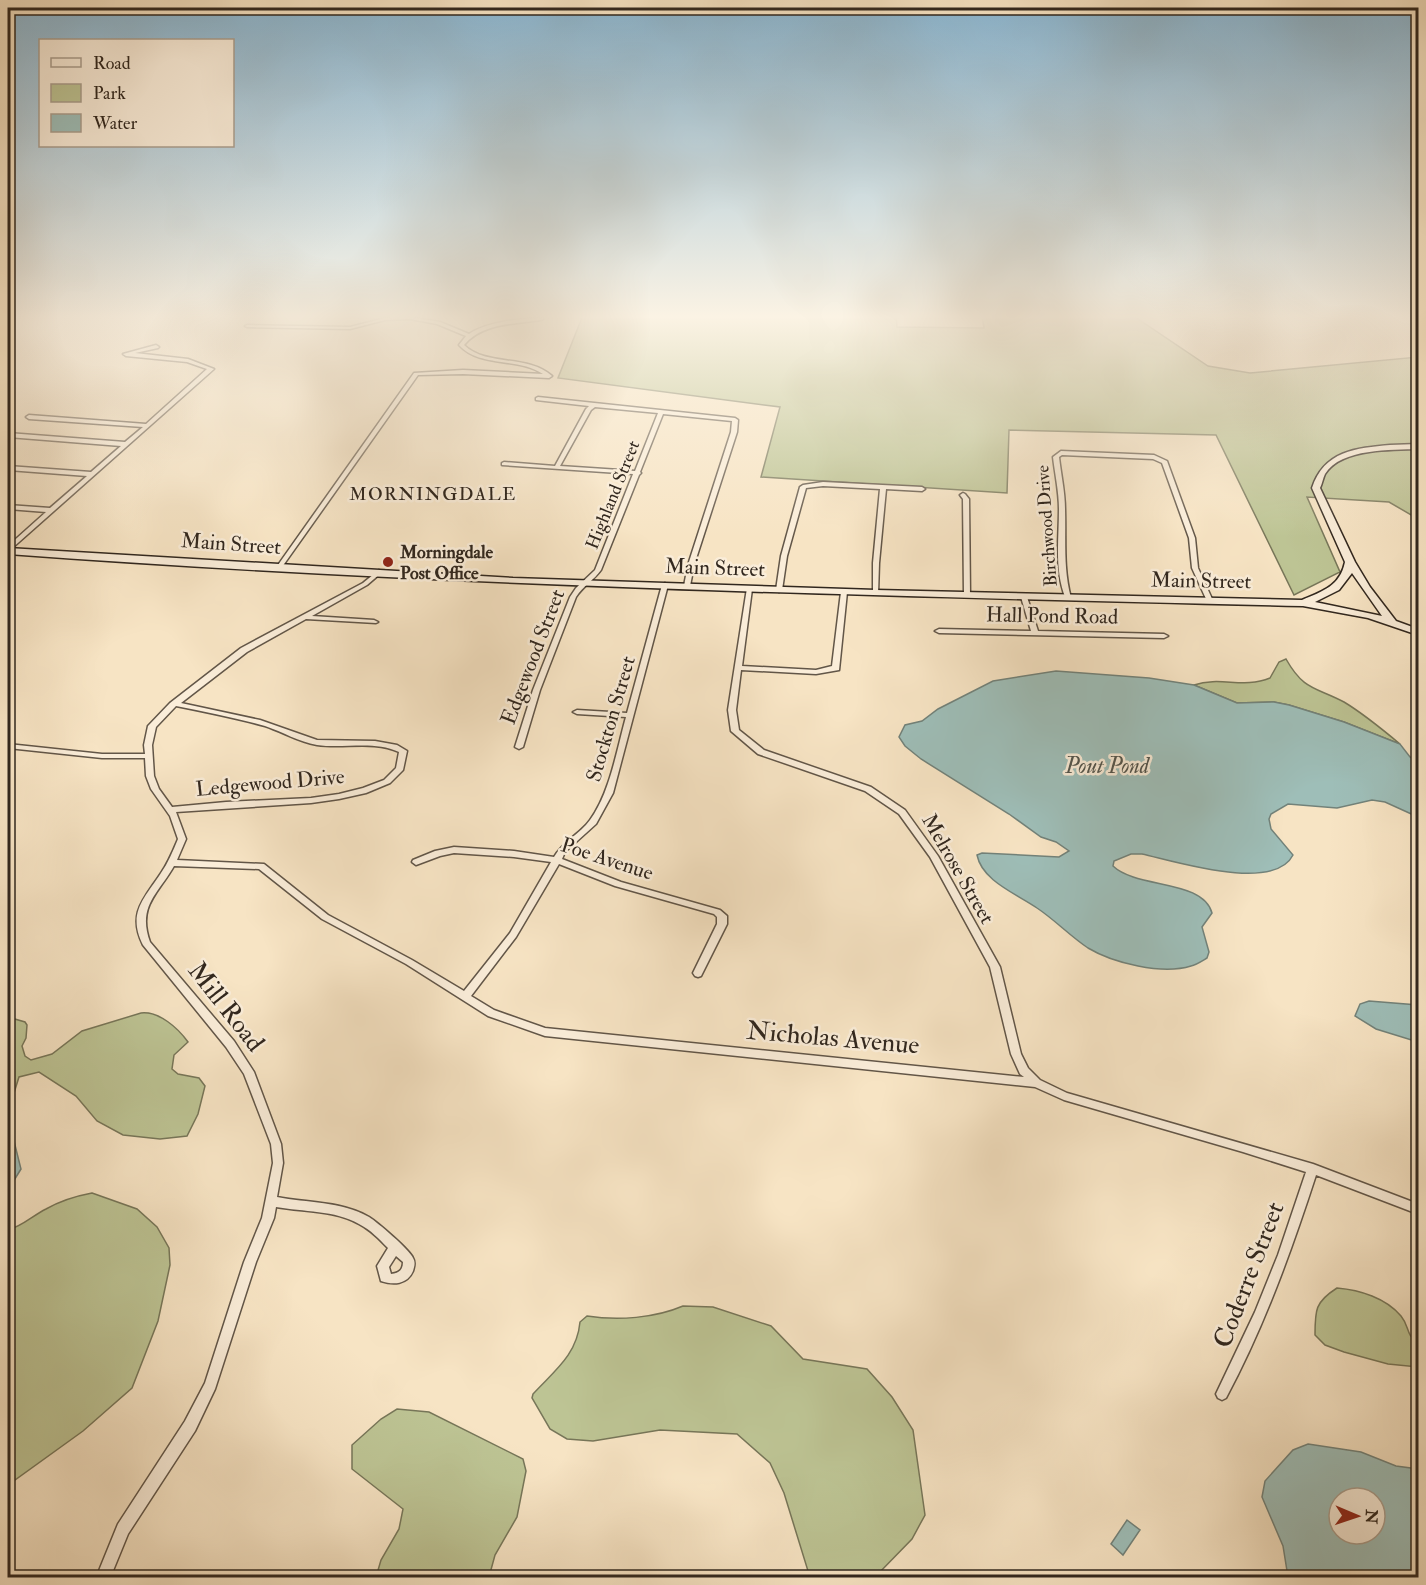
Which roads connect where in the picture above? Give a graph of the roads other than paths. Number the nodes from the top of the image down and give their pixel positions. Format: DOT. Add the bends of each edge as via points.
graph roads {
  1 [pos="187,389"];
  2 [pos="404,389"];
  3 [pos="538,399"];
  4 [pos="594,405"];
  5 [pos="661,412"];
  6 [pos="29,417"];
  7 [pos="145,425"];
  8 [pos="8,435"];
  9 [pos="124,444"];
  10 [pos="1419,447"];
  11 [pos="504,464"];
  12 [pos="557,467"];
  13 [pos="8,468"];
  14 [pos="638,473"];
  15 [pos="91,474"];
  16 [pos="883,487"];
  17 [pos="922,489"];
  18 [pos="963,495"];
  19 [pos="8,507"];
  20 [pos="50,510"];
  21 [pos="8,550"];
  22 [pos="1350,562"];
  23 [pos="280,566"];
  24 [pos="379,572"];
  25 [pos="585,583"];
  26 [pos="665,585"];
  27 [pos="687,586"];
  28 [pos="749,589"];
  29 [pos="779,590"];
  30 [pos="844,592"];
  31 [pos="876,593"];
  32 [pos="967,595"];
  33 [pos="1024,597"];
  34 [pos="1068,598"];
  35 [pos="1210,601"];
  36 [pos="1303,603"];
  37 [pos="304,617"];
  38 [pos="1391,621"];
  39 [pos="374,622"];
  40 [pos="939,631"];
  41 [pos="1035,632"];
  42 [pos="1419,632"];
  43 [pos="1164,636"];
  44 [pos="739,668"];
  45 [pos="833,670"];
  46 [pos="175,704"];
  47 [pos="577,712"];
  48 [pos="630,716"];
  49 [pos="8,746"];
  50 [pos="519,747"];
  51 [pos="148,756"];
  52 [pos="170,810"];
  53 [pos="557,860"];
  54 [pos="416,862"];
  55 [pos="172,863"];
  56 [pos="698,974"];
  57 [pos="465,997"];
  58 [pos="1037,1083"];
  59 [pos="1313,1169"];
  60 [pos="272,1202"];
  61 [pos="1419,1209"];
  62 [pos="395,1248"];
  63 [pos="1222,1394"];
  64 [pos="103,1578"];
  1 -- 7 [label="street"];
  2 -- 23 [label="street"];
  3 -- 4 [label="street"];
  4 -- 5 [label="street"];
  4 -- 12 [label="street"];
  5 -- 14 [label="street, Highland Street"];
  5 -- 27 [label="street" via="736,422"];
  6 -- 7 [label="street"];
  7 -- 9 [label="street"];
  8 -- 9 [label="street"];
  9 -- 15 [label="street"];
  10 -- 22 [label="main road" via="1358,452 1322,471 1317,484 1319,498"];
  11 -- 12 [label="street"];
  12 -- 14 [label="street"];
  13 -- 15 [label="street"];
  14 -- 25 [label="street, Highland Street" via="598,570"];
  15 -- 20 [label="street"];
  16 -- 17 [label="street"];
  16 -- 29 [label="street" via="803,487"];
  16 -- 31 [label="street"];
  18 -- 32 [label="street"];
  19 -- 20 [label="street"];
  20 -- 21 [label="street"];
  21 -- 23 [label="main road, Main Street"];
  22 -- 36 [label="main road" via="1341,584"];
  22 -- 38 [label="main road"];
  23 -- 24 [label="main road, Main Street"];
  24 -- 25 [label="main road, Main Street"];
  24 -- 37 [label="street, Mill Road" via="365,584"];
  25 -- 26 [label="main road, Main Street"];
  25 -- 50 [label="street, Edgewood Street" via="573,597 527,712"];
  26 -- 27 [label="main road, Main Street"];
  26 -- 48 [label="street, Stockton Street"];
  27 -- 28 [label="main road, Main Street"];
  28 -- 29 [label="main road, Main Street"];
  28 -- 44 [label="street, Melrose Street"];
  29 -- 30 [label="main road, Main Street"];
  30 -- 31 [label="main road, Main Street"];
  30 -- 45 [label="street" via="838,662"];
  31 -- 32 [label="main road, Main Street"];
  32 -- 33 [label="main road, Main Street"];
  33 -- 34 [label="main road, Main Street"];
  33 -- 41 [label="street"];
  34 -- 35 [label="main road, Main Street"];
  34 -- 35 [label="street, Birchwood Drive" via="1059,545 1059,454 1162,459 1192,537 1195,568"];
  35 -- 36 [label="main road, Main Street"];
  36 -- 38 [label="main road, Main Street"];
  37 -- 39 [label="street"];
  37 -- 46 [label="street, Mill Road" via="244,650"];
  38 -- 42 [label="main road, Main Street"];
  40 -- 41 [label="street, Hall Pond Road"];
  41 -- 43 [label="street, Hall Pond Road"];
  44 -- 45 [label="street"];
  44 -- 58 [label="street, Melrose Street" via="732,724 741,737 773,758 874,793 902,813 920,834 995,967 1016,1054 1024,1071"];
  46 -- 51 [label="street, Mill Road" via="152,726"];
  46 -- 52 [label="street, Ledgewood Drive" via="256,722 307,741 394,747 403,751 404,758 392,777 379,786 345,796"];
  47 -- 48 [label="street"];
  48 -- 53 [label="street, Stockton Street" via="609,793 593,822 567,844"];
  49 -- 51 [label="street" via="102,756"];
  51 -- 52 [label="street, Mill Road" via="155,789"];
  52 -- 55 [label="street, Mill Road" via="182,839"];
  53 -- 54 [label="street, Poe Avenue" via="454,850"];
  53 -- 56 [label="street, Poe Avenue" via="618,884 722,916 722,924"];
  53 -- 57 [label="street, Stockton Street" via="513,934"];
  55 -- 57 [label="street, Nicholas Avenue" via="261,866 325,917"];
  55 -- 60 [label="street, Mill Road" via="144,906 140,930 146,943 249,1072 276,1144 278,1163"];
  57 -- 58 [label="street, Nicholas Avenue" via="513,1022 562,1035"];
  58 -- 59 [label="street, Nicholas Avenue" via="1065,1096"];
  59 -- 61 [label="street, Nicholas Avenue"];
  59 -- 63 [label="street, Coderre Street" via="1264,1303"];
  60 -- 62 [label="street" via="346,1211 384,1234"];
  60 -- 64 [label="street, Mill Road" via="212,1385 123,1529"];
}
